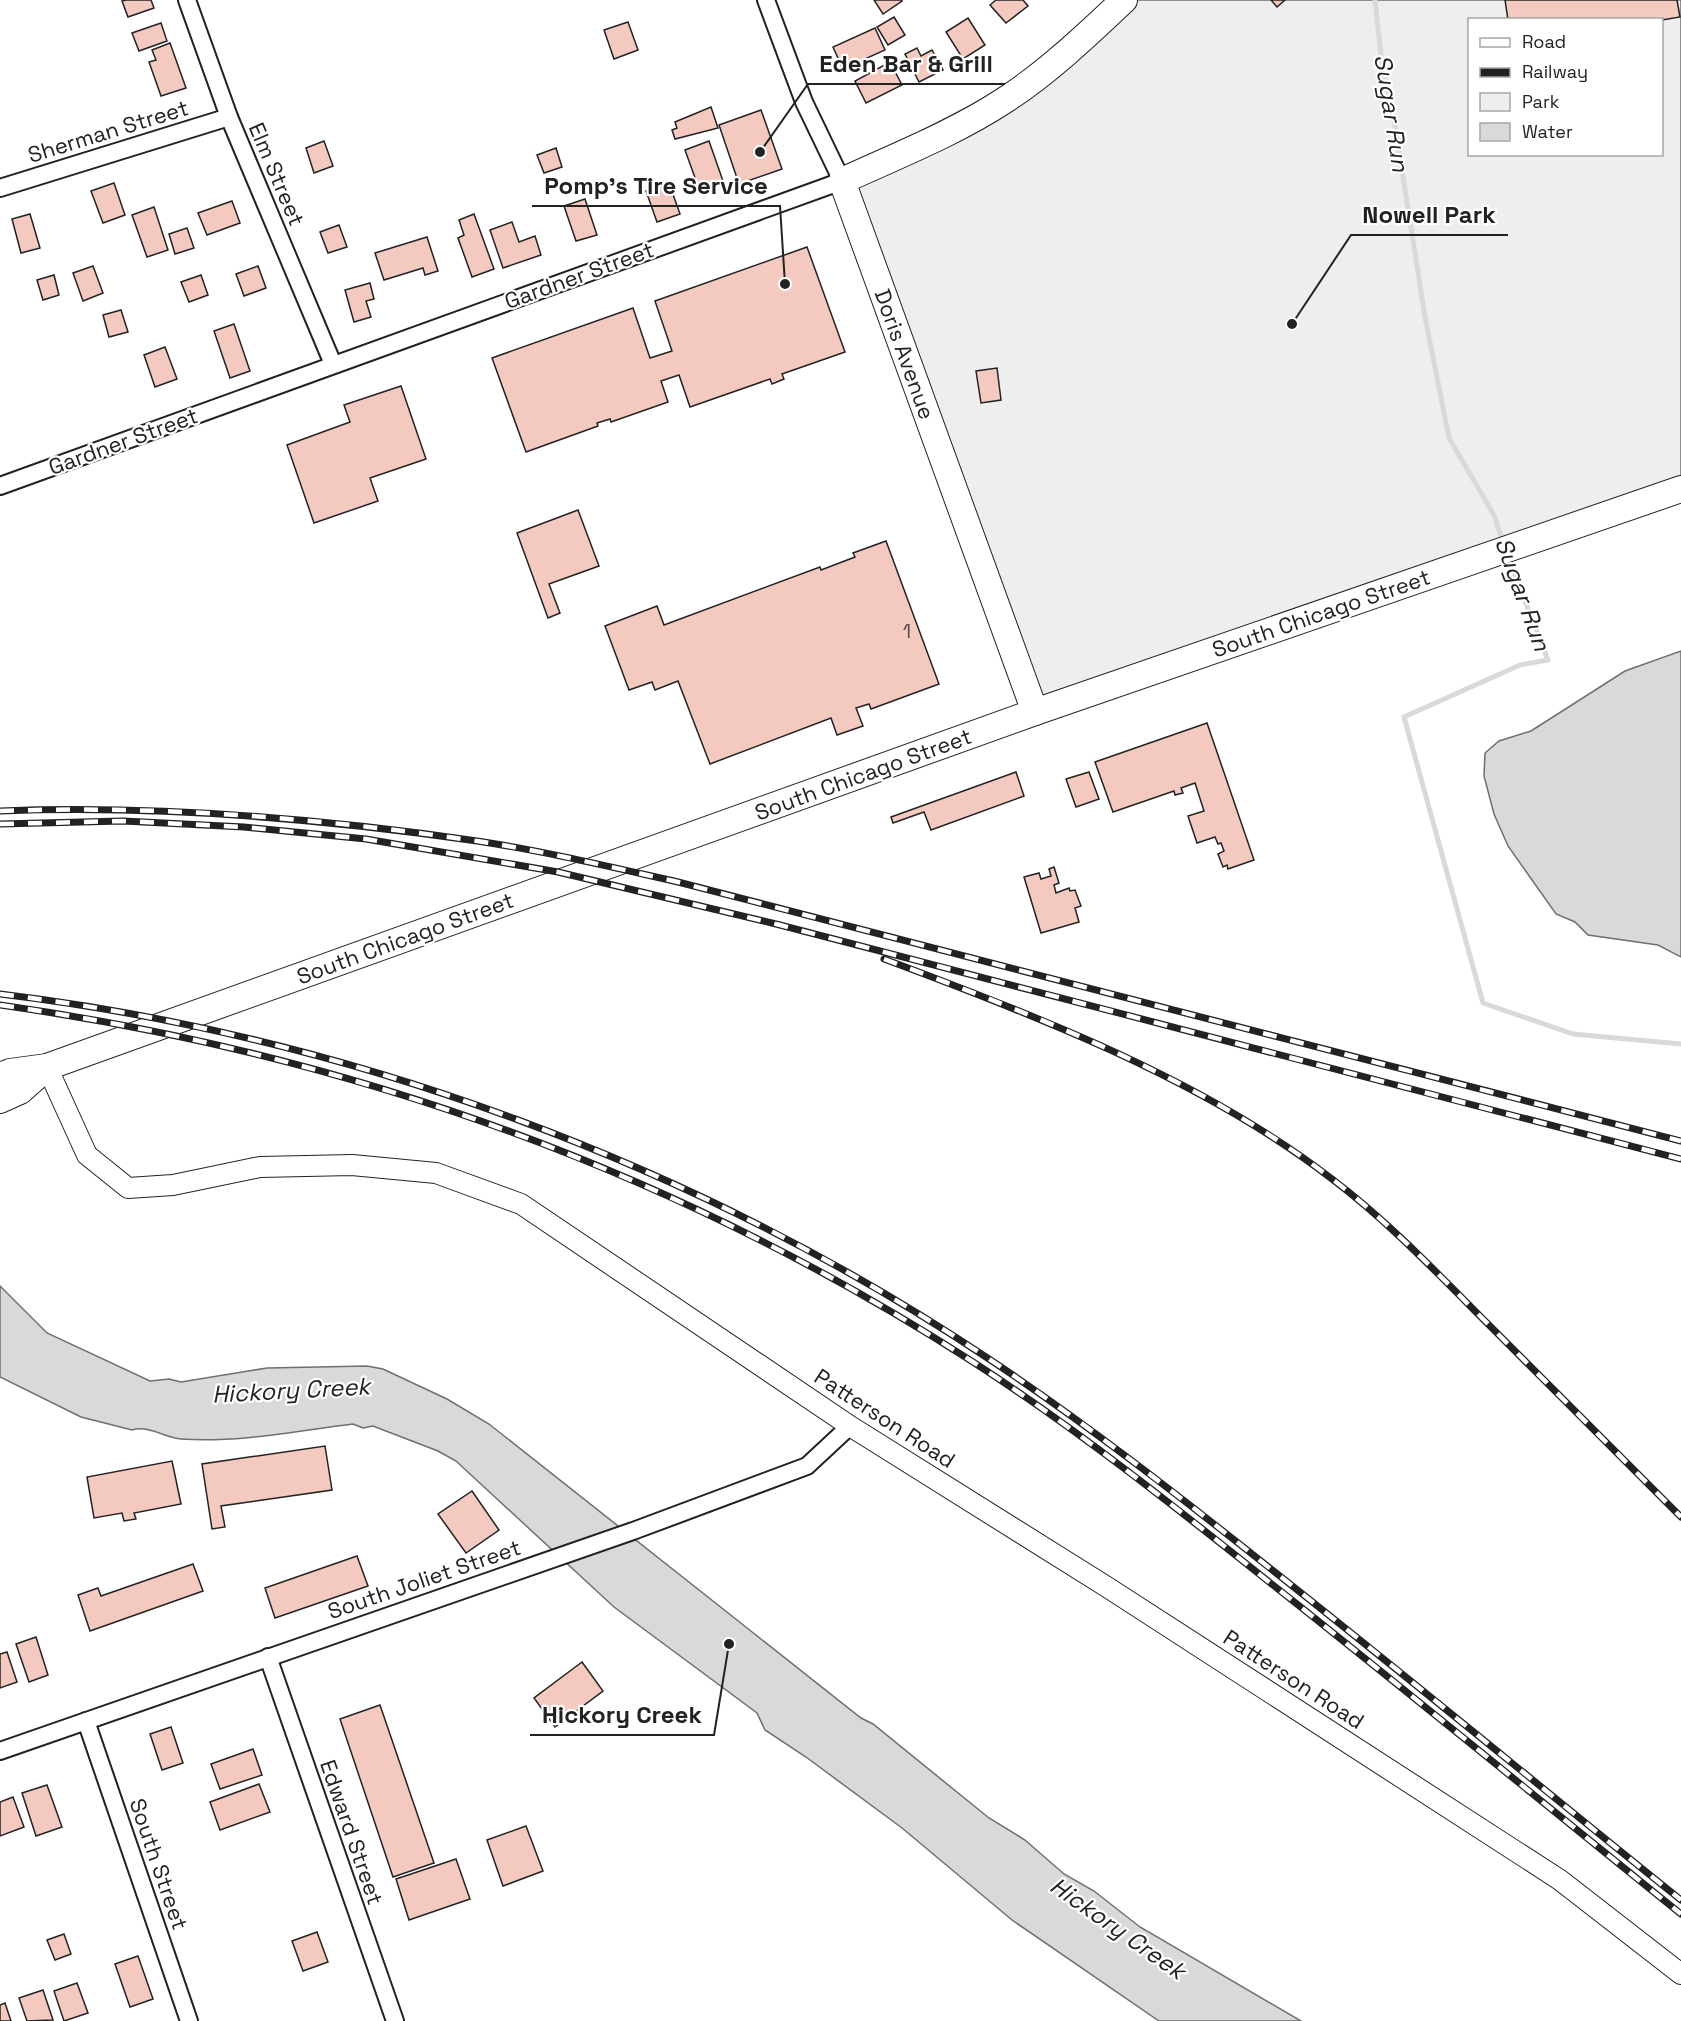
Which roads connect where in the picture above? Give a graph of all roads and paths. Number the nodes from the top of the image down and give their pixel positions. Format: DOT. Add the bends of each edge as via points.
graph roads {
  1 [pos="187,0"];
  2 [pos="766,0"];
  3 [pos="1124,0"];
  4 [pos="229,117"];
  5 [pos="842,181"];
  6 [pos="0,188"];
  7 [pos="333,364"];
  8 [pos="0,486"];
  9 [pos="1681,489"];
  10 [pos="1035,712"];
  11 [pos="47,1067"];
  12 [pos="0,1076"];
  13 [pos="0,1100"];
  14 [pos="850,1426"];
  15 [pos="268,1657"];
  16 [pos="86,1721"];
  17 [pos="0,1751"];
  18 [pos="1681,1974"];
  19 [pos="184,2019"];
  20 [pos="394,2021"];
  1 -- 4 [label="street, Elm Street"];
  2 -- 5 [label="street, Doris Avenue" via="804,102"];
  3 -- 5 [label="main road, Gardner Street" via="1083,39 1005,100"];
  4 -- 6 [label="street, Sherman Street"];
  4 -- 7 [label="street, Elm Street"];
  5 -- 7 [label="street, Gardner Street"];
  5 -- 10 [label="main road, Doris Avenue"];
  7 -- 8 [label="street, Gardner Street"];
  9 -- 10 [label="main road, South Chicago Street"];
  10 -- 11 [label="main road, South Chicago Street"];
  11 -- 12 [label="main road, South Chicago Street"];
  11 -- 13 [label="main road, South Chicago Street" via="20,1091"];
  11 -- 14 [label="street, Patterson Road" via="87,1155 128,1188 173,1185 260,1167 352,1165 436,1173 520,1204"];
  14 -- 15 [label="street, South Joliet Street" via="807,1466 633,1531"];
  14 -- 18 [label="street, Patterson Road" via="1560,1880"];
  15 -- 16 [label="street, South Joliet Street"];
  15 -- 20 [label="street, Edward Street"];
  16 -- 17 [label="street, South Joliet Street"];
  16 -- 19 [label="street, South Street"];
}
